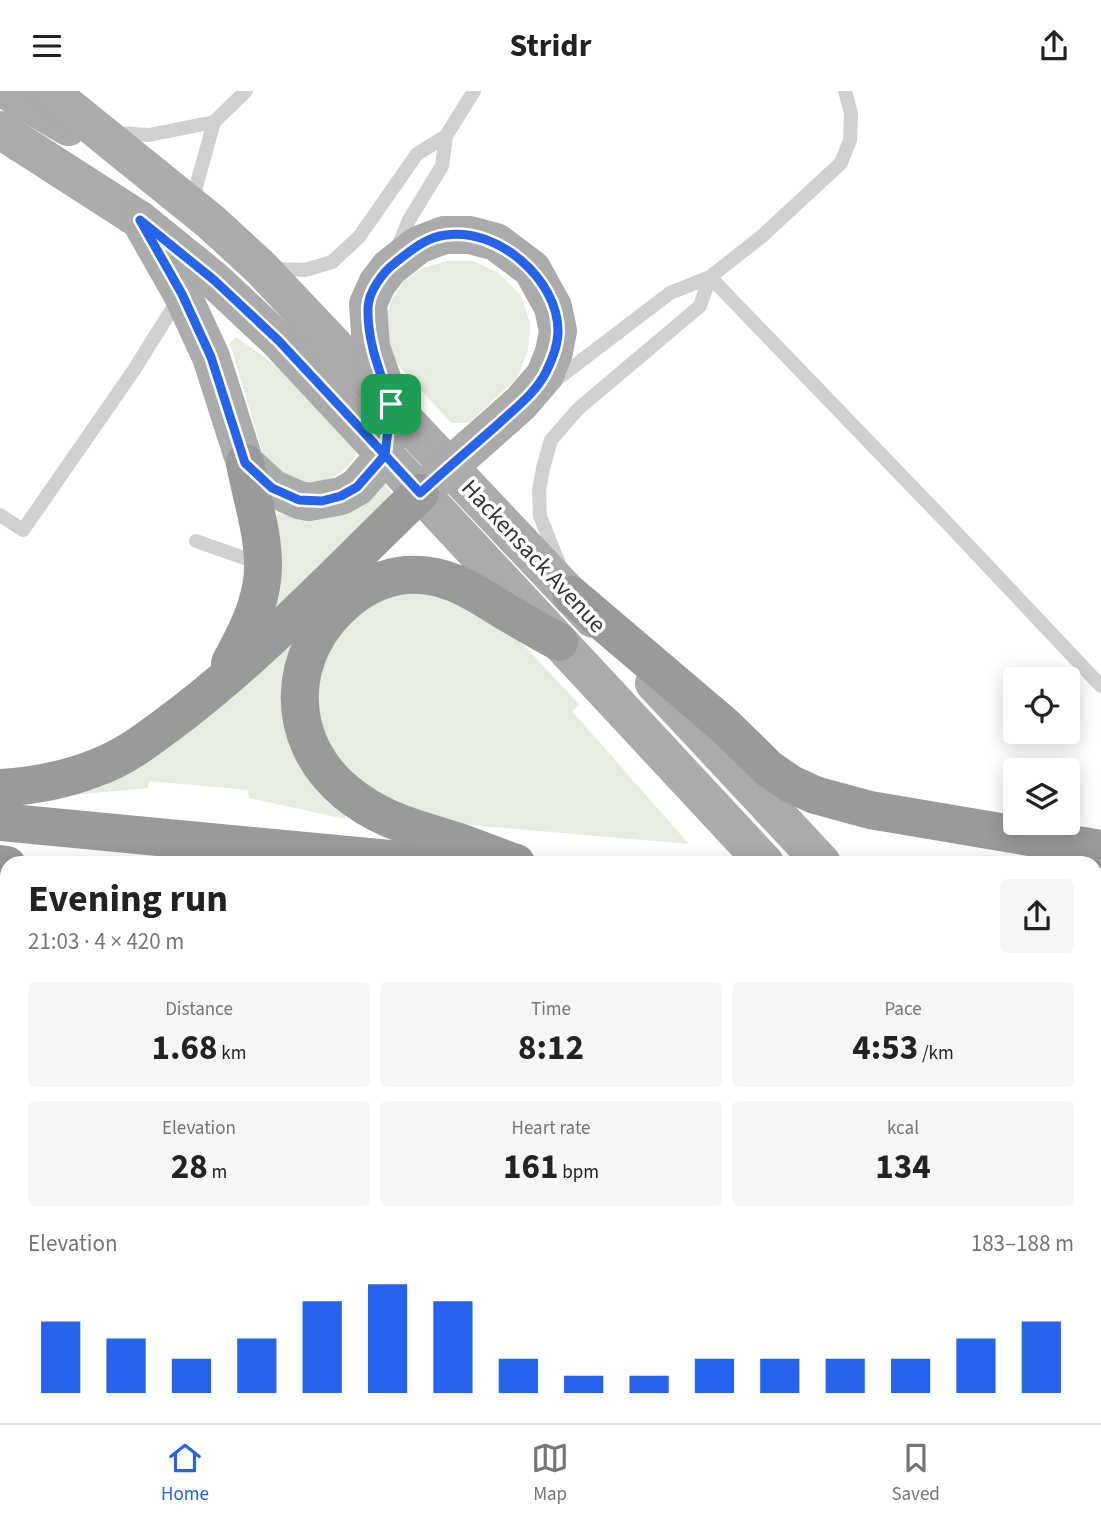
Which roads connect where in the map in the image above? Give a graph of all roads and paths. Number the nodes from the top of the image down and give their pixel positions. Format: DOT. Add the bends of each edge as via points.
graph roads {
  1 [pos="7,91"];
  2 [pos="49,91"];
  3 [pos="246,91"];
  4 [pos="474,91"];
  5 [pos="845,91"];
  6 [pos="214,123"];
  7 [pos="0,129"];
  8 [pos="99,133"];
  9 [pos="446,136"];
  10 [pos="152,176"];
  11 [pos="196,210"];
  12 [pos="140,220"];
  13 [pos="261,268"];
  14 [pos="389,268"];
  15 [pos="710,277"];
  16 [pos="182,294"];
  17 [pos="521,403"];
  18 [pos="391,404"];
  19 [pos="385,455"];
  20 [pos="245,463"];
  21 [pos="450,466"];
  22 [pos="420,493"];
  23 [pos="0,515"];
  24 [pos="196,541"];
  25 [pos="263,568"];
  26 [pos="570,595"];
  27 [pos="559,642"];
  28 [pos="219,685"];
  29 [pos="1101,687"];
  30 [pos="0,788"];
  31 [pos="0,823"];
  32 [pos="1101,849"];
  33 [pos="755,852"];
  34 [pos="356,856"];
  35 [pos="495,856"];
  36 [pos="816,856"];
  1 -- 10 [label="main road"];
  2 -- 8 [label="main road, Hackensack Avenue"];
  3 -- 6 [label="lane"];
  4 -- 9 [label="lane"];
  5 -- 15 [label="lane" via="851,113 850,140 841,163"];
  6 -- 8 [label="lane" via="149,135"];
  6 -- 11 [label="lane" via="196,187"];
  7 -- 12 [label="main road, Hackensack Avenue"];
  8 -- 10 [label="main road, Hackensack Avenue"];
  9 -- 13 [label="lane" via="417,154 359,237 332,262 305,270"];
  9 -- 14 [label="lane" via="442,166 409,220"];
  10 -- 11 [label="main road, Hackensack Avenue"];
  11 -- 13 [label="main road, Hackensack Avenue"];
  12 -- 16 [label="main road"];
  12 -- 19 [label="main road, Hackensack Avenue" via="260,324"];
  13 -- 18 [label="main road, Hackensack Avenue"];
  14 -- 17 [label="main road" via="418,245 444,235 470,235 496,242 533,269 553,307 558,331 545,375"];
  14 -- 18 [label="main road" via="368,304 371,347"];
  15 -- 17 [label="lane" via="670,293"];
  15 -- 26 [label="lane" via="699,306 578,409 551,440 542,468 540,516"];
  15 -- 29 [label="lane"];
  16 -- 20 [label="main road" via="211,357"];
  16 -- 23 [label="lane" via="23,530"];
  17 -- 21 [label="main road"];
  18 -- 19 [label="main road"];
  18 -- 21 [label="main road, Hackensack Avenue"];
  19 -- 20 [label="main road" via="357,487 322,501 299,500 272,488"];
  19 -- 22 [label="main road, Hackensack Avenue"];
  20 -- 25 [label="highway"];
  21 -- 22 [label="main road"];
  21 -- 26 [label="main road, Hackensack Avenue"];
  22 -- 27 [label="main road, Hackensack Avenue"];
  22 -- 28 [label="highway"];
  24 -- 25 [label="lane"];
  25 -- 28 [label="highway" via="254,615"];
  26 -- 32 [label="highway" via="791,784 870,810"];
  26 -- 36 [label="main road, Hackensack Avenue"];
  27 -- 33 [label="main road, Hackensack Avenue"];
  27 -- 35 [label="highway" via="455,583 406,575 376,583 336,610 307,652 301,678 306,738 315,757 345,792 395,823"];
  28 -- 30 [label="highway" via="133,749 100,767 46,783"];
  31 -- 34 [label="highway"];
}
